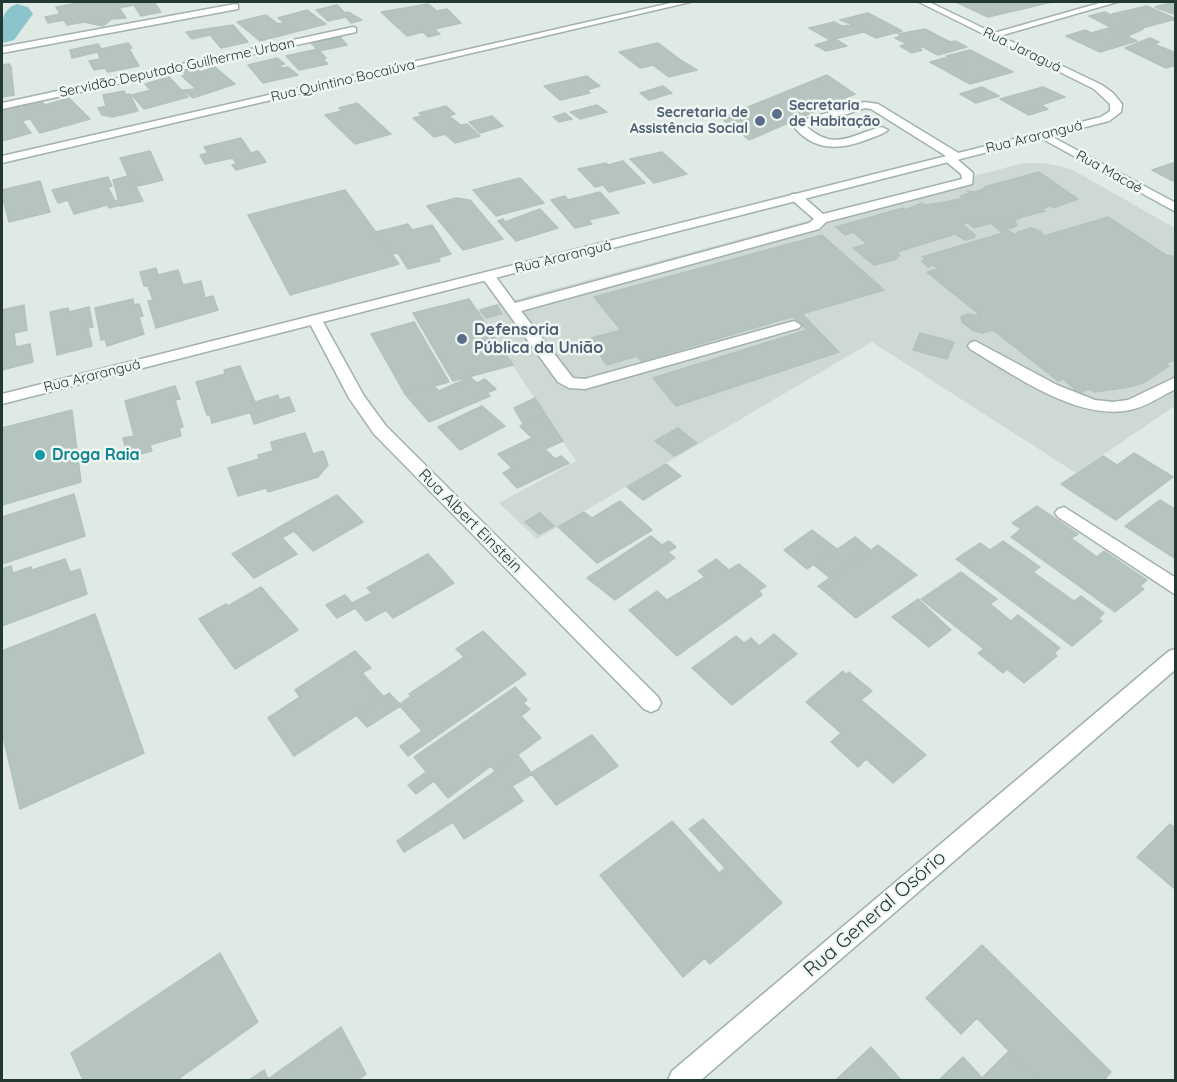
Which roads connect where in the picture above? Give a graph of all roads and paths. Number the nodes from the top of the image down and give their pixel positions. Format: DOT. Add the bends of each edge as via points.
graph roads {
  1 [pos="684,2"];
  2 [pos="923,2"];
  3 [pos="1112,2"];
  4 [pos="235,7"];
  5 [pos="352,30"];
  6 [pos="992,35"];
  7 [pos="2,50"];
  8 [pos="1116,104"];
  9 [pos="2,106"];
  10 [pos="882,130"];
  11 [pos="1043,135"];
  12 [pos="952,158"];
  13 [pos="2,160"];
  14 [pos="796,197"];
  15 [pos="1176,208"];
  16 [pos="820,219"];
  17 [pos="488,276"];
  18 [pos="510,309"];
  19 [pos="315,320"];
  20 [pos="794,325"];
  21 [pos="975,345"];
  22 [pos="1176,382"];
  23 [pos="2,399"];
  24 [pos="1064,513"];
  25 [pos="1176,588"];
  26 [pos="1176,657"];
  27 [pos="651,703"];
  28 [pos="681,1080"];
  1 -- 13 [label="street, Rua Quintino Bocaiúva"];
  2 -- 6 [label="street, Rua Jaraguá"];
  3 -- 6 [label="street"];
  4 -- 7 [label="street"];
  5 -- 9 [label="street, Servidão Deputado Guilherme Urban"];
  6 -- 8 [label="street, Rua Jaraguá" via="1098,87"];
  8 -- 11 [label="street, Rua Araranguá" via="1114,112 1105,119"];
  10 -- 12 [label="street" via="832,145 801,128 804,123 864,105 874,106"];
  11 -- 12 [label="street, Rua Araranguá"];
  11 -- 15 [label="street, Rua Macaé"];
  12 -- 14 [label="street, Rua Araranguá"];
  12 -- 16 [label="street" via="968,173 968,181"];
  14 -- 16 [label="street"];
  14 -- 17 [label="street, Rua Araranguá"];
  16 -- 18 [label="street" via="814,226"];
  17 -- 18 [label="street"];
  17 -- 19 [label="street, Rua Araranguá"];
  18 -- 20 [label="street" via="563,379 576,384"];
  19 -- 23 [label="street, Rua Araranguá"];
  19 -- 27 [label="street, Rua Albert Einstein" via="357,398 380,430"];
  21 -- 22 [label="street" via="1080,403 1106,408 1129,406"];
  24 -- 25 [label="street"];
  26 -- 28 [label="street, Rua General Osório"];
}
